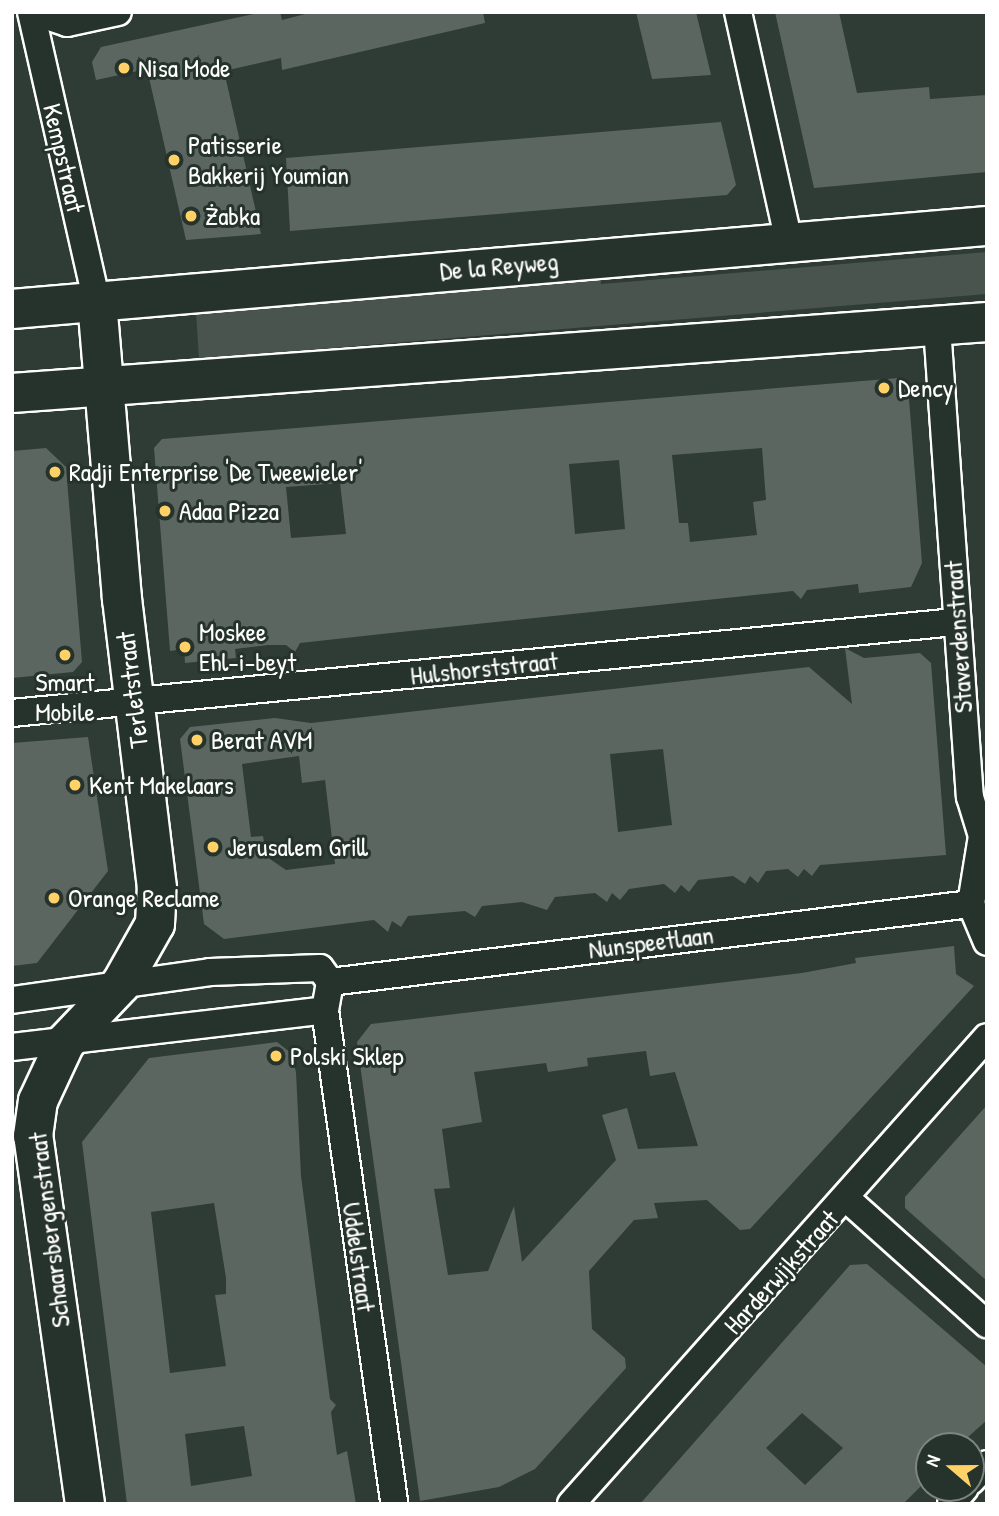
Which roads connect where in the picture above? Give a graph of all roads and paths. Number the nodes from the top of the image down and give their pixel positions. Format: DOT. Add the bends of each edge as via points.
graph roads {
  1 [pos="33,12"];
  2 [pos="118,12"];
  3 [pos="738,12"];
  4 [pos="987,226"];
  5 [pos="790,246"];
  6 [pos="97,303"];
  7 [pos="12,309"];
  8 [pos="987,322"];
  9 [pos="937,327"];
  10 [pos="105,387"];
  11 [pos="12,393"];
  12 [pos="956,622"];
  13 [pos="133,702"];
  14 [pos="12,713"];
  15 [pos="984,835"];
  16 [pos="971,904"];
  17 [pos="987,942"];
  18 [pos="330,982"];
  19 [pos="121,984"];
  20 [pos="12,1000"];
  21 [pos="325,1010"];
  22 [pos="987,1037"];
  23 [pos="65,1043"];
  24 [pos="12,1047"];
  25 [pos="847,1199"];
  26 [pos="987,1324"];
  27 [pos="85,1504"];
  28 [pos="394,1504"];
  29 [pos="571,1504"];
  1 -- 2 [label="street" via="67,23"];
  1 -- 6 [label="street, Kempstraat"];
  3 -- 5 [label="street"];
  4 -- 5 [label="street, De la Reyweg"];
  5 -- 6 [label="street, De la Reyweg" via="527,262"];
  6 -- 7 [label="street, De la Reyweg"];
  6 -- 10 [label="street, Terletstraat"];
  8 -- 9 [label="street"];
  9 -- 10 [label="street"];
  9 -- 12 [label="street, Staverdenstraat"];
  10 -- 11 [label="street"];
  10 -- 13 [label="street, Terletstraat"];
  12 -- 13 [label="street, Hulshorststraat"];
  12 -- 15 [label="street, Staverdenstraat" via="970,797"];
  13 -- 14 [label="street, Hulshorststraat"];
  13 -- 19 [label="street, Terletstraat" via="157,888 155,924"];
  15 -- 16 [label="street, Staverdenstraat"];
  16 -- 17 [label="street"];
  16 -- 18 [label="street, Nunspeetlaan"];
  18 -- 19 [label="street" via="308,965"];
  18 -- 21 [label="street"];
  19 -- 20 [label="street"];
  19 -- 23 [label="street, Schaarsbergenstraat"];
  21 -- 23 [label="street"];
  21 -- 28 [label="street, Uddelstraat"];
  22 -- 25 [label="street, Harderwijkstraat"];
  23 -- 24 [label="street"];
  23 -- 27 [label="street, Schaarsbergenstraat" via="38,1101 33,1136"];
  25 -- 26 [label="street"];
  25 -- 29 [label="street, Harderwijkstraat"];
}
